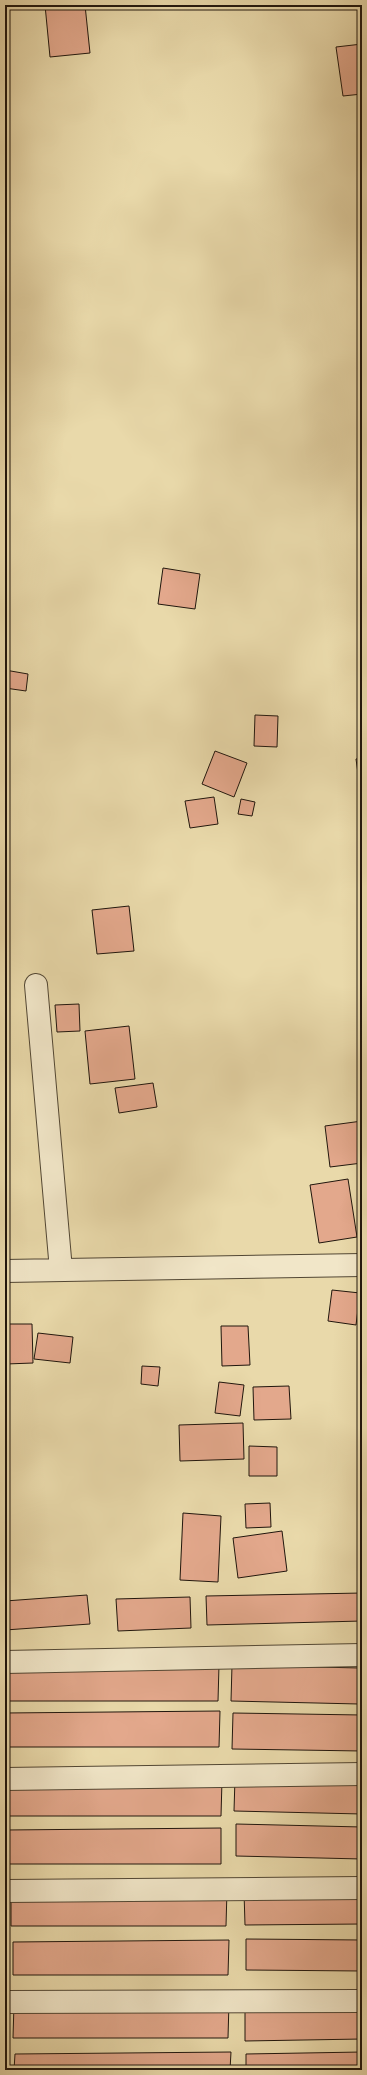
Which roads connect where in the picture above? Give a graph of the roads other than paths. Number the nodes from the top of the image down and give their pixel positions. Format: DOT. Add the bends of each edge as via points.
graph roads {
  1 [pos="36,985"];
  2 [pos="362,1265"];
  3 [pos="61,1270"];
  4 [pos="5,1271"];
  5 [pos="362,1655"];
  6 [pos="5,1662"];
  7 [pos="362,1774"];
  8 [pos="5,1779"];
  9 [pos="362,1888"];
  10 [pos="5,1891"];
  11 [pos="362,2001"];
  12 [pos="5,2002"];
  1 -- 3 [label="street"];
  2 -- 3 [label="street"];
  3 -- 4 [label="street"];
  5 -- 6 [label="street"];
  7 -- 8 [label="street"];
  9 -- 10 [label="street"];
  11 -- 12 [label="street"];
}
